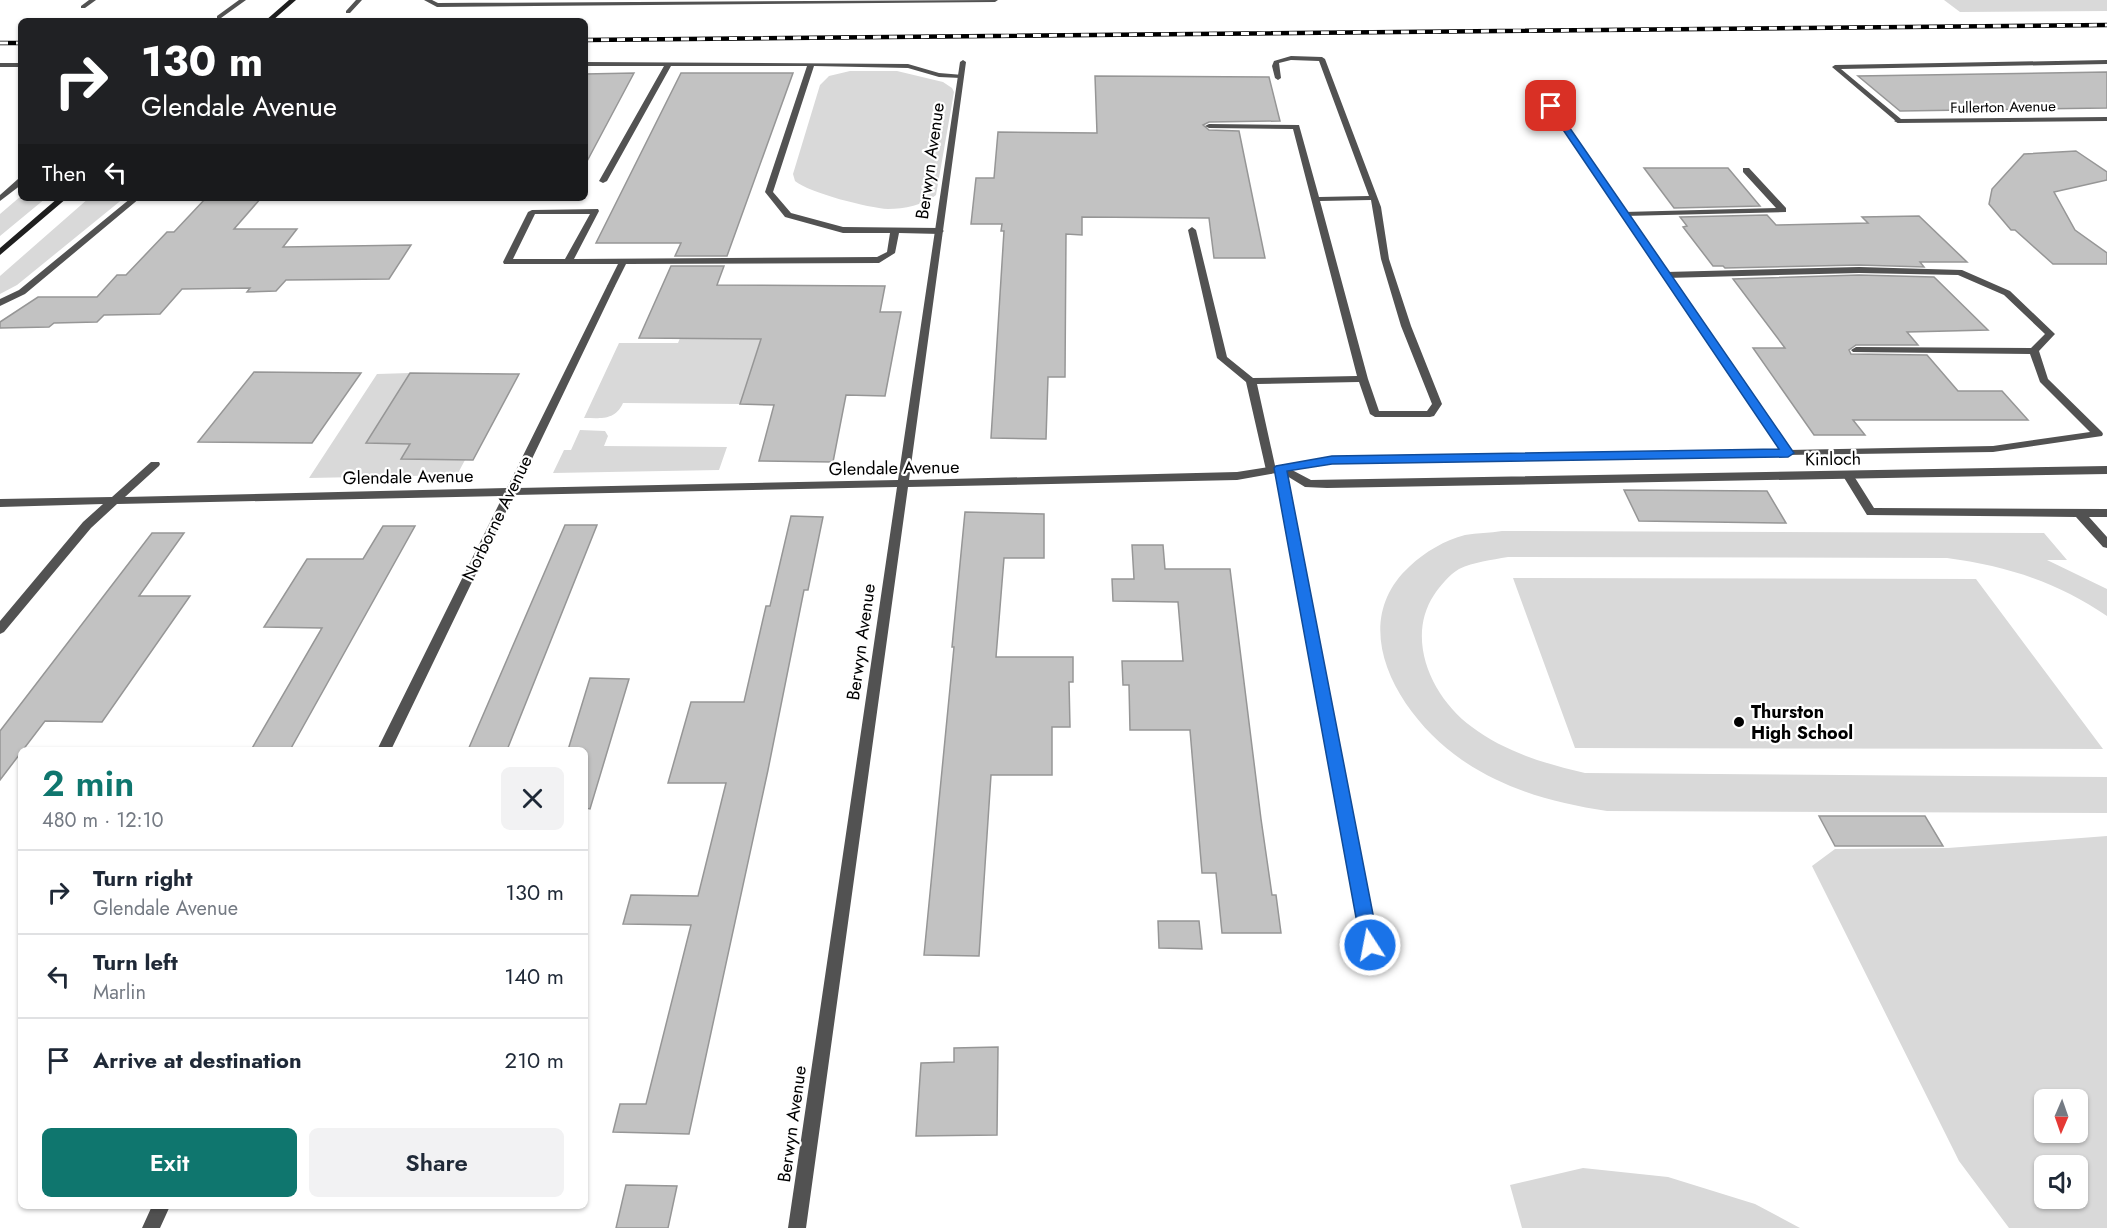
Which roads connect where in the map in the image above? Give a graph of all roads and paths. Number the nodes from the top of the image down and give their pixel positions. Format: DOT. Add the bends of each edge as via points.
graph roads {
  1 [pos="93,0"];
  2 [pos="243,0"];
  3 [pos="294,0"];
  4 [pos="359,0"];
  5 [pos="427,0"];
  6 [pos="986,0"];
  7 [pos="995,0"];
  8 [pos="83,7"];
  9 [pos="348,12"];
  10 [pos="219,17"];
  11 [pos="272,18"];
  12 [pos="963,62"];
  13 [pos="2107,62"];
  14 [pos="0,64"];
  15 [pos="588,64"];
  16 [pos="811,64"];
  17 [pos="18,65"];
  18 [pos="669,65"];
  19 [pos="961,76"];
  20 [pos="1278,78"];
  21 [pos="1539,88"];
  22 [pos="2107,119"];
  23 [pos="1209,126"];
  24 [pos="1746,170"];
  25 [pos="603,181"];
  26 [pos="18,184"];
  27 [pos="12,189"];
  28 [pos="0,191"];
  29 [pos="1374,198"];
  30 [pos="0,199"];
  31 [pos="1315,199"];
  32 [pos="60,201"];
  33 [pos="132,201"];
  34 [pos="1624,214"];
  35 [pos="895,230"];
  36 [pos="1192,230"];
  37 [pos="940,231"];
  38 [pos="0,252"];
  39 [pos="568,262"];
  40 [pos="623,262"];
  41 [pos="1666,275"];
  42 [pos="0,303"];
  43 [pos="1856,350"];
  44 [pos="2034,351"];
  45 [pos="1364,379"];
  46 [pos="1251,381"];
  47 [pos="1788,453"];
  48 [pos="155,464"];
  49 [pos="1276,469"];
  50 [pos="2107,470"];
  51 [pos="1848,476"];
  52 [pos="904,484"];
  53 [pos="510,491"];
  54 [pos="115,500"];
  55 [pos="0,503"];
  56 [pos="2079,513"];
  57 [pos="2107,513"];
  58 [pos="2107,544"];
  59 [pos="0,629"];
  60 [pos="385,747"];
  61 [pos="1370,945"];
  62 [pos="160,1209"];
  63 [pos="151,1228"];
  64 [pos="797,1228"];
  1 -- 8 [label="street"];
  2 -- 10 [label="street"];
  3 -- 11 [label="main road"];
  4 -- 9 [label="street"];
  5 -- 6 [label="street" via="436,5"];
  6 -- 7 [label="street"];
  12 -- 19 [label="street, Berwyn Avenue"];
  13 -- 22 [label="street, Fullerton Avenue" via="1836,67 1898,122"];
  14 -- 17 [label="street"];
  15 -- 18 [label="street"];
  16 -- 18 [label="street"];
  16 -- 19 [label="street" via="908,66 939,75"];
  16 -- 35 [label="street" via="769,192 788,215 843,230"];
  18 -- 25 [label="street"];
  19 -- 37 [label="street, Berwyn Avenue"];
  20 -- 29 [label="street" via="1276,62 1322,59"];
  21 -- 34 [label="street"];
  23 -- 31 [label="street" via="1296,127"];
  24 -- 34 [label="street" via="1783,210"];
  26 -- 27 [label="street"];
  27 -- 28 [label="street"];
  27 -- 30 [label="street"];
  29 -- 31 [label="street"];
  29 -- 45 [label="street" via="1385,259 1437,404 1430,414 1375,414"];
  31 -- 45 [label="street"];
  32 -- 38 [label="main road"];
  33 -- 42 [label="street" via="22,292"];
  34 -- 41 [label="street"];
  35 -- 37 [label="street"];
  35 -- 40 [label="street" via="891,253 879,260"];
  36 -- 46 [label="street" via="1222,358"];
  37 -- 52 [label="street, Berwyn Avenue"];
  39 -- 39 [label="street" via="507,262 532,212 595,211"];
  39 -- 40 [label="street"];
  40 -- 53 [label="street, Norborne Avenue"];
  41 -- 44 [label="street" via="1859,270 1959,272 2007,293 2050,334"];
  41 -- 47 [label="street"];
  43 -- 44 [label="street"];
  44 -- 47 [label="street, Glendale Avenue" via="2043,380 2098,434 1993,449"];
  45 -- 46 [label="street"];
  46 -- 49 [label="street"];
  47 -- 49 [label="street, Glendale Avenue" via="1332,460"];
  48 -- 54 [label="street"];
  49 -- 51 [label="street, Kinloch" via="1309,484"];
  49 -- 52 [label="street, Glendale Avenue" via="1237,476"];
  49 -- 61 [label="street"];
  50 -- 51 [label="street, Kinloch"];
  51 -- 56 [label="street" via="1871,512"];
  52 -- 53 [label="street, Glendale Avenue"];
  52 -- 64 [label="street, Berwyn Avenue"];
  53 -- 54 [label="street, Glendale Avenue"];
  53 -- 60 [label="street, Norborne Avenue"];
  54 -- 55 [label="street, Glendale Avenue"];
  54 -- 59 [label="street" via="87,525"];
  56 -- 57 [label="street"];
  56 -- 58 [label="street"];
  62 -- 63 [label="street"];
}
